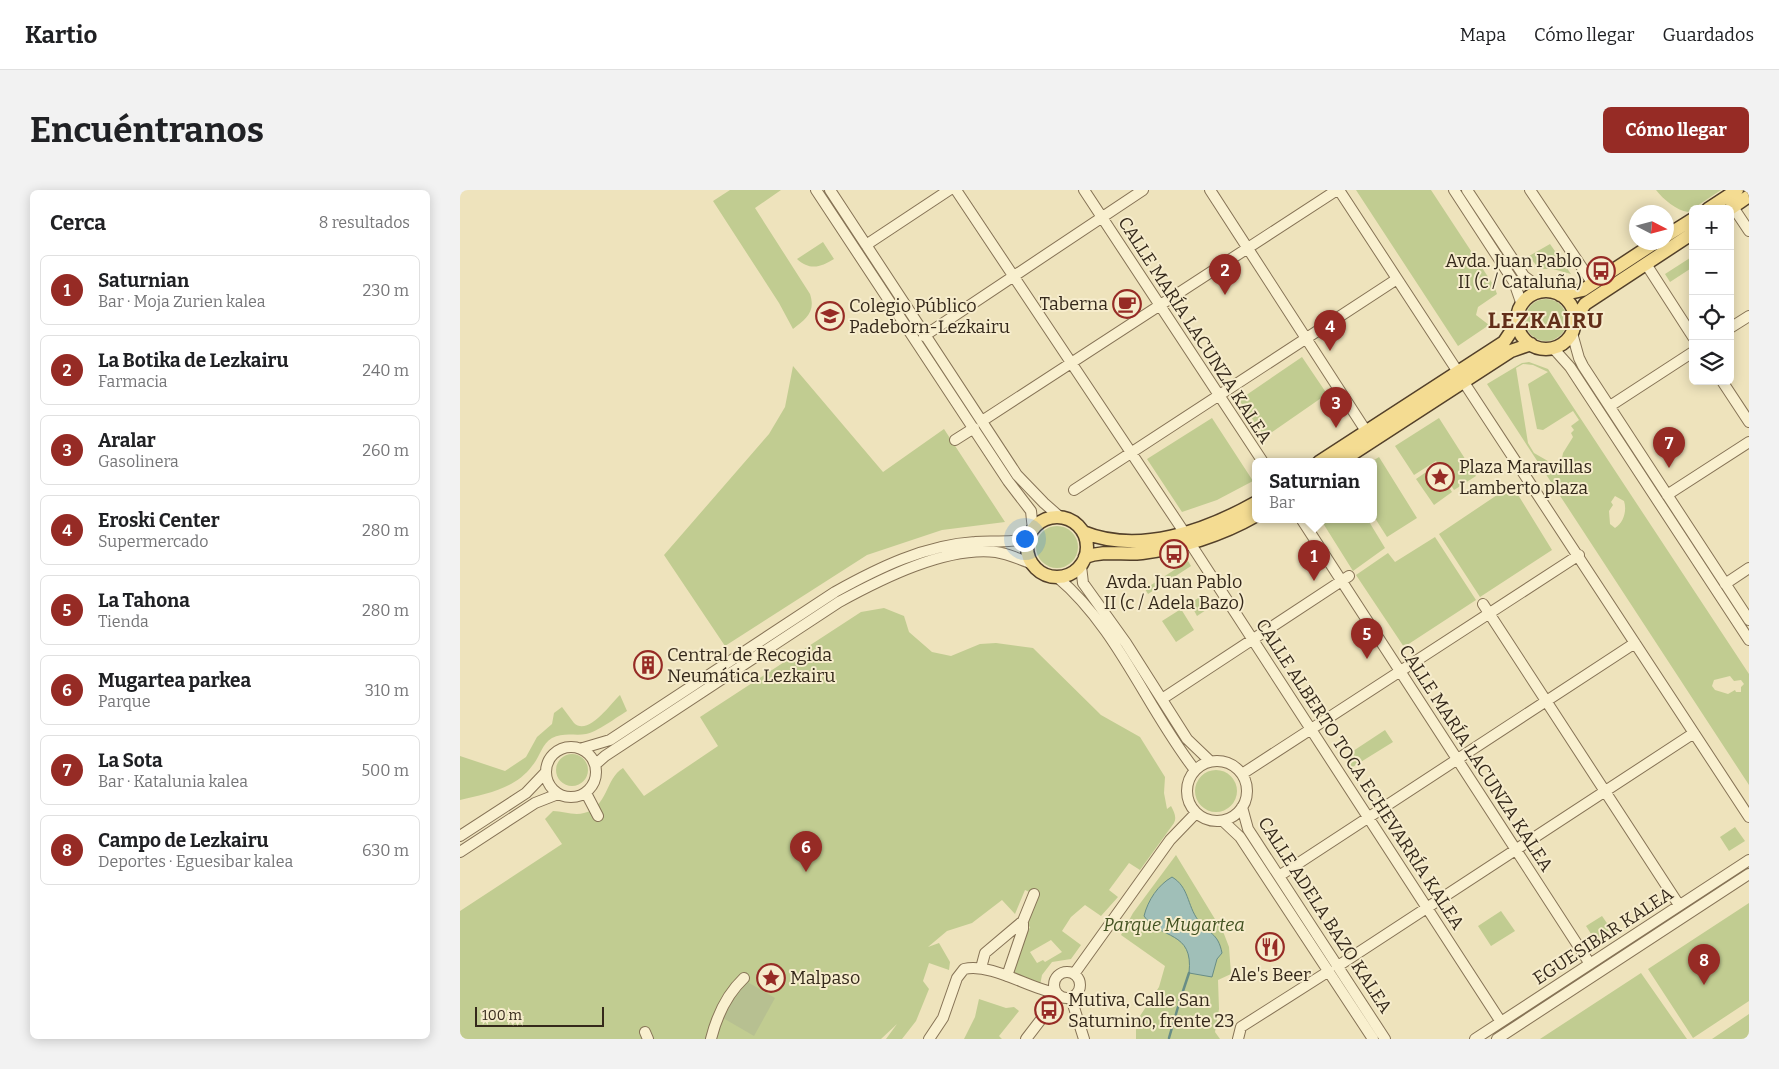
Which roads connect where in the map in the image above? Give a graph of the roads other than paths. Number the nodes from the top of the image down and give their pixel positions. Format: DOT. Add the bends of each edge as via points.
graph roads {
  1 [pos="816,190"];
  2 [pos="830,190"];
  3 [pos="949,190"];
  4 [pos="956,190"];
  5 [pos="1084,190"];
  6 [pos="1143,190"];
  7 [pos="1210,190"];
  8 [pos="1338,190"];
  9 [pos="1454,190"];
  10 [pos="1467,190"];
  11 [pos="1530,190"];
  12 [pos="1737,190"];
  13 [pos="1749,196"];
  14 [pos="1714,205"];
  15 [pos="1734,207"];
  16 [pos="1734,211"];
  17 [pos="1102,218"];
  18 [pos="1689,222"];
  19 [pos="1674,231"];
  20 [pos="1749,231"];
  21 [pos="1689,236"];
  22 [pos="866,244"];
  23 [pos="1248,249"];
  24 [pos="1644,250"];
  25 [pos="1646,264"];
  26 [pos="1013,276"];
  27 [pos="1397,280"];
  28 [pos="1593,284"];
  29 [pos="1544,291"];
  30 [pos="1560,295"];
  31 [pos="1522,305"];
  32 [pos="1159,306"];
  33 [pos="1749,316"];
  34 [pos="1575,319"];
  35 [pos="1518,321"];
  36 [pos="1734,325"];
  37 [pos="1689,330"];
  38 [pos="1572,333"];
  39 [pos="924,336"];
  40 [pos="1306,338"];
  41 [pos="1531,344"];
  42 [pos="1553,348"];
  43 [pos="1689,355"];
  44 [pos="1071,363"];
  45 [pos="1460,376"];
  46 [pos="1725,385"];
  47 [pos="1218,396"];
  48 [pos="1610,406"];
  49 [pos="1749,422"];
  50 [pos="978,425"];
  51 [pos="1366,431"];
  52 [pos="955,440"];
  53 [pos="1749,442"];
  54 [pos="1131,452"];
  55 [pos="1260,458"];
  56 [pos="1325,458"];
  57 [pos="1346,458"];
  58 [pos="1074,490"];
  59 [pos="1667,495"];
  60 [pos="1252,504"];
  61 [pos="1252,517"];
  62 [pos="1061,518"];
  63 [pos="1304,523"];
  64 [pos="1083,532"];
  65 [pos="1031,534"];
  66 [pos="1187,537"];
  67 [pos="1579,555"];
  68 [pos="1083,562"];
  69 [pos="1033,564"];
  70 [pos="1749,568"];
  71 [pos="1057,577"];
  72 [pos="1346,579"];
  73 [pos="1725,584"];
  74 [pos="1486,608"];
  75 [pos="1749,620"];
  76 [pos="1253,640"];
  77 [pos="1749,640"];
  78 [pos="1635,643"];
  79 [pos="1400,671"];
  80 [pos="1162,698"];
  81 [pos="1545,703"];
  82 [pos="1312,729"];
  83 [pos="1694,733"];
  84 [pos="583,748"];
  85 [pos="1457,759"];
  86 [pos="1210,761"];
  87 [pos="596,764"];
  88 [pos="1195,770"];
  89 [pos="546,772"];
  90 [pos="1242,774"];
  91 [pos="1605,792"];
  92 [pos="586,793"];
  93 [pos="558,794"];
  94 [pos="1242,807"];
  95 [pos="1196,813"];
  96 [pos="598,816"];
  97 [pos="1368,817"];
  98 [pos="1749,817"];
  99 [pos="1223,821"];
  100 [pos="460,836"];
  101 [pos="1516,849"];
  102 [pos="460,852"];
  103 [pos="1749,860"];
  104 [pos="1749,874"];
  105 [pos="1279,876"];
  106 [pos="1034,894"];
  107 [pos="1679,906"];
  108 [pos="1428,907"];
  109 [pos="1023,921"];
  110 [pos="1590,964"];
  111 [pos="981,968"];
  112 [pos="1333,969"];
  113 [pos="1074,974"];
  114 [pos="1006,976"];
  115 [pos="744,978"];
  116 [pos="1057,995"];
  117 [pos="1070,998"];
  118 [pos="1501,1022"];
  119 [pos="710,1039"];
  120 [pos="929,1039"];
  121 [pos="1026,1039"];
  122 [pos="1084,1039"];
  123 [pos="1238,1039"];
  124 [pos="1373,1039"];
  125 [pos="1385,1039"];
  126 [pos="1475,1039"];
  127 [pos="1497,1039"];
  1 -- 50 [label="street"];
  2 -- 22 [label="street"];
  3 -- 22 [label="street"];
  4 -- 26 [label="street, CALLE ALBERTO TOCA ECHEVARRÍA KALEA"];
  5 -- 17 [label="street, CALLE MARÍA LACUNZA KALEA"];
  6 -- 17 [label="street"];
  7 -- 23 [label="street"];
  8 -- 23 [label="street"];
  8 -- 27 [label="street"];
  9 -- 31 [label="street" via="1514,282"];
  10 -- 29 [label="street" via="1524,276"];
  11 -- 28 [label="street"];
  12 -- 14 [label="main road"];
  13 -- 15 [label="main road"];
  16 -- 20 [label="street"];
  17 -- 26 [label="street"];
  17 -- 32 [label="street, CALLE MARÍA LACUNZA KALEA"];
  18 -- 19 [label="main road"];
  21 -- 25 [label="main road"];
  22 -- 39 [label="street"];
  23 -- 32 [label="street"];
  23 -- 40 [label="street"];
  24 -- 28 [label="main road"];
  25 -- 34 [label="main road" via="1585,304"];
  25 -- 37 [label="street"];
  26 -- 39 [label="street"];
  26 -- 44 [label="street, CALLE ALBERTO TOCA ECHEVARRÍA KALEA"];
  27 -- 40 [label="street"];
  27 -- 45 [label="street"];
  28 -- 30 [label="main road" via="1578,293"];
  29 -- 30 [label="main road"];
  29 -- 31 [label="main road" via="1528,298"];
  30 -- 34 [label="main road" via="1570,305"];
  31 -- 35 [label="main road"];
  32 -- 44 [label="street"];
  32 -- 47 [label="street, CALLE MARÍA LACUNZA KALEA"];
  33 -- 36 [label="street"];
  34 -- 38 [label="main road"];
  35 -- 41 [label="main road" via="1519,330"];
  35 -- 45 [label="main road" via="1504,342"];
  38 -- 42 [label="main road"];
  38 -- 48 [label="street" via="1579,358"];
  39 -- 50 [label="street"];
  40 -- 47 [label="street"];
  40 -- 51 [label="street"];
  41 -- 42 [label="main road"];
  41 -- 45 [label="main road"];
  42 -- 77 [label="street" via="1570,367"];
  43 -- 48 [label="street"];
  44 -- 50 [label="street"];
  44 -- 54 [label="street, CALLE ALBERTO TOCA ECHEVARRÍA KALEA"];
  45 -- 51 [label="main road"];
  45 -- 57 [label="main road"];
  45 -- 67 [label="street"];
  46 -- 49 [label="street"];
  47 -- 54 [label="street"];
  47 -- 55 [label="street, CALLE MARÍA LACUNZA KALEA"];
  48 -- 59 [label="street"];
  50 -- 52 [label="street"];
  50 -- 62 [label="street" via="1017,474"];
  50 -- 65 [label="street" via="1031,511"];
  51 -- 56 [label="main road"];
  53 -- 59 [label="street"];
  54 -- 58 [label="street"];
  54 -- 66 [label="street, CALLE ALBERTO TOCA ECHEVARRÍA KALEA"];
  59 -- 73 [label="street"];
  60 -- 66 [label="main road"];
  61 -- 66 [label="main road"];
  62 -- 64 [label="main road" via="1078,525"];
  62 -- 65 [label="main road" via="1046,520"];
  63 -- 72 [label="street, CALLE MARÍA LACUNZA KALEA"];
  64 -- 66 [label="main road" via="1102,540 1125,543"];
  64 -- 68 [label="main road" via="1087,549"];
  65 -- 69 [label="main road" via="1029,556"];
  65 -- 84 [label="street" via="1012,543 976,542 939,547 911,555 864,576 610,740"];
  66 -- 68 [label="main road" via="1162,550 1123,554 1101,552"];
  66 -- 76 [label="street, CALLE ALBERTO TOCA ECHEVARRÍA KALEA"];
  67 -- 74 [label="street"];
  67 -- 78 [label="street"];
  68 -- 71 [label="main road" via="1066,576"];
  68 -- 80 [label="street" via="1084,583"];
  69 -- 71 [label="main road" via="1040,571"];
  69 -- 87 [label="street" via="1011,556 980,552 943,557 869,585"];
  70 -- 73 [label="street"];
  71 -- 88 [label="street" via="1094,616"];
  72 -- 76 [label="street"];
  72 -- 79 [label="street, CALLE MARÍA LACUNZA KALEA"];
  73 -- 75 [label="street"];
  74 -- 79 [label="street"];
  74 -- 81 [label="street"];
  76 -- 80 [label="street"];
  76 -- 82 [label="street, CALLE ALBERTO TOCA ECHEVARRÍA KALEA"];
  78 -- 81 [label="street"];
  78 -- 83 [label="street"];
  79 -- 82 [label="street"];
  79 -- 85 [label="street, CALLE MARÍA LACUNZA KALEA"];
  80 -- 86 [label="street" via="1187,738"];
  81 -- 85 [label="street"];
  81 -- 91 [label="street"];
  82 -- 90 [label="street"];
  82 -- 97 [label="street, CALLE ALBERTO TOCA ECHEVARRÍA KALEA"];
  83 -- 91 [label="street"];
  83 -- 98 [label="street"];
  84 -- 87 [label="street"];
  84 -- 89 [label="street" via="570,746 555,751 546,764"];
  85 -- 97 [label="street"];
  85 -- 101 [label="street, CALLE MARÍA LACUNZA KALEA"];
  86 -- 88 [label="street"];
  86 -- 90 [label="street" via="1228,763"];
  87 -- 92 [label="street" via="595,780"];
  88 -- 95 [label="street" via="1187,787 1187,796"];
  89 -- 93 [label="street" via="547,781"];
  89 -- 100 [label="street" via="526,793"];
  90 -- 94 [label="street" via="1247,791"];
  91 -- 101 [label="street"];
  91 -- 107 [label="street"];
  92 -- 93 [label="street" via="573,797"];
  92 -- 96 [label="street"];
  93 -- 102 [label="street" via="535,803"];
  94 -- 99 [label="street"];
  94 -- 105 [label="street, CALLE ADELA BAZO KALEA" via="1248,829"];
  95 -- 99 [label="street" via="1213,821"];
  95 -- 113 [label="street" via="1170,840"];
  97 -- 105 [label="street"];
  97 -- 108 [label="street, CALLE ALBERTO TOCA ECHEVARRÍA KALEA"];
  99 -- 112 [label="street, CALLE ADELA BAZO KALEA" via="1240,837"];
  101 -- 108 [label="street"];
  101 -- 110 [label="street, CALLE MARÍA LACUNZA KALEA"];
  103 -- 107 [label="street, EGUESIBAR KALEA"];
  104 -- 127 [label="street, EGUESIBAR KALEA"];
  105 -- 112 [label="street, CALLE ADELA BAZO KALEA"];
  106 -- 109 [label="street"];
  107 -- 110 [label="street, EGUESIBAR KALEA"];
  108 -- 112 [label="street"];
  108 -- 118 [label="street, CALLE ALBERTO TOCA ECHEVARRÍA KALEA"];
  109 -- 111 [label="street" via="985,954"];
  109 -- 114 [label="street"];
  110 -- 118 [label="street, EGUESIBAR KALEA"];
  111 -- 114 [label="street"];
  111 -- 120 [label="street" via="964,969 957,978 943,1018"];
  112 -- 123 [label="street" via="1241,1027"];
  112 -- 124 [label="street, CALLE ADELA BAZO KALEA"];
  112 -- 125 [label="street, CALLE ADELA BAZO KALEA"];
  113 -- 116 [label="street" via="1059,974 1053,985"];
  113 -- 117 [label="street" via="1080,985 1078,993"];
  114 -- 116 [label="street"];
  115 -- 119 [label="street" via="730,991"];
  116 -- 117 [label="street"];
  116 -- 121 [label="street"];
  117 -- 122 [label="street"];
  118 -- 126 [label="street, EGUESIBAR KALEA"];
}
